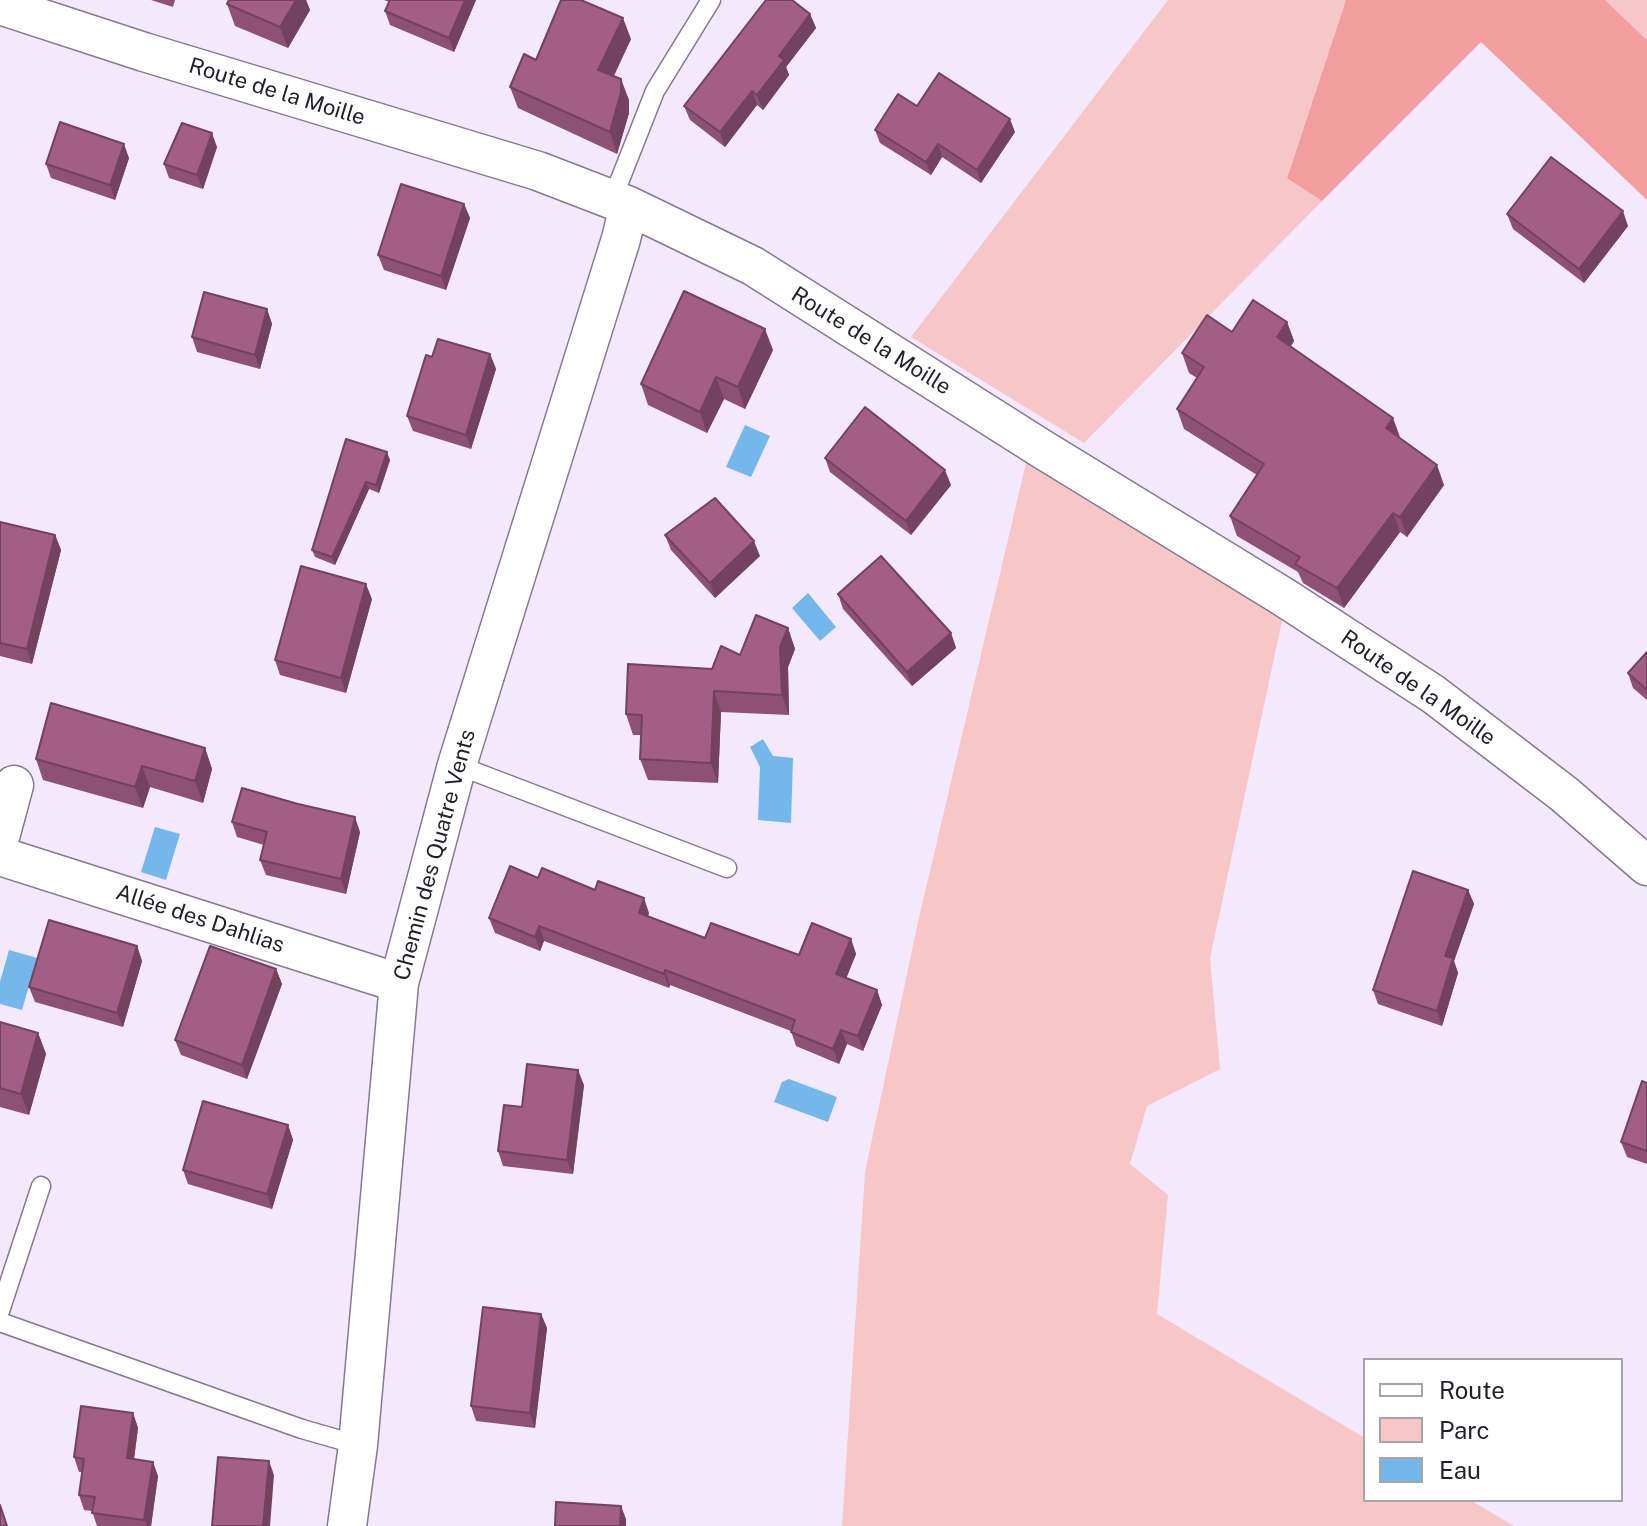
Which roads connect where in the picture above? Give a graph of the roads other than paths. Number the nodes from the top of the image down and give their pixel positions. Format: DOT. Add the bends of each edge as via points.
graph roads {
  1 [pos="711,0"];
  2 [pos="0,5"];
  3 [pos="620,203"];
  4 [pos="457,765"];
  5 [pos="14,785"];
  6 [pos="0,837"];
  7 [pos="0,856"];
  8 [pos="1647,866"];
  9 [pos="727,868"];
  10 [pos="399,983"];
  11 [pos="41,1186"];
  12 [pos="0,1311"];
  13 [pos="0,1322"];
  14 [pos="358,1445"];
  15 [pos="347,1526"];
  1 -- 3 [label="lane" via="655,91"];
  2 -- 3 [label="street, Route de la Moille" via="538,171"];
  3 -- 4 [label="street, Chemin des Quatre Vents" via="617,254"];
  3 -- 8 [label="street, Route de la Moille" via="753,266 1282,596 1433,694 1564,794"];
  4 -- 9 [label="lane"];
  4 -- 10 [label="street, Chemin des Quatre Vents"];
  5 -- 6 [label="street"];
  7 -- 10 [label="street, Allée des Dahlias"];
  10 -- 14 [label="street, Chemin des Quatre Vents"];
  11 -- 12 [label="lane"];
  13 -- 14 [label="lane"];
  14 -- 15 [label="street, Chemin des Quatre Vents"];
}
